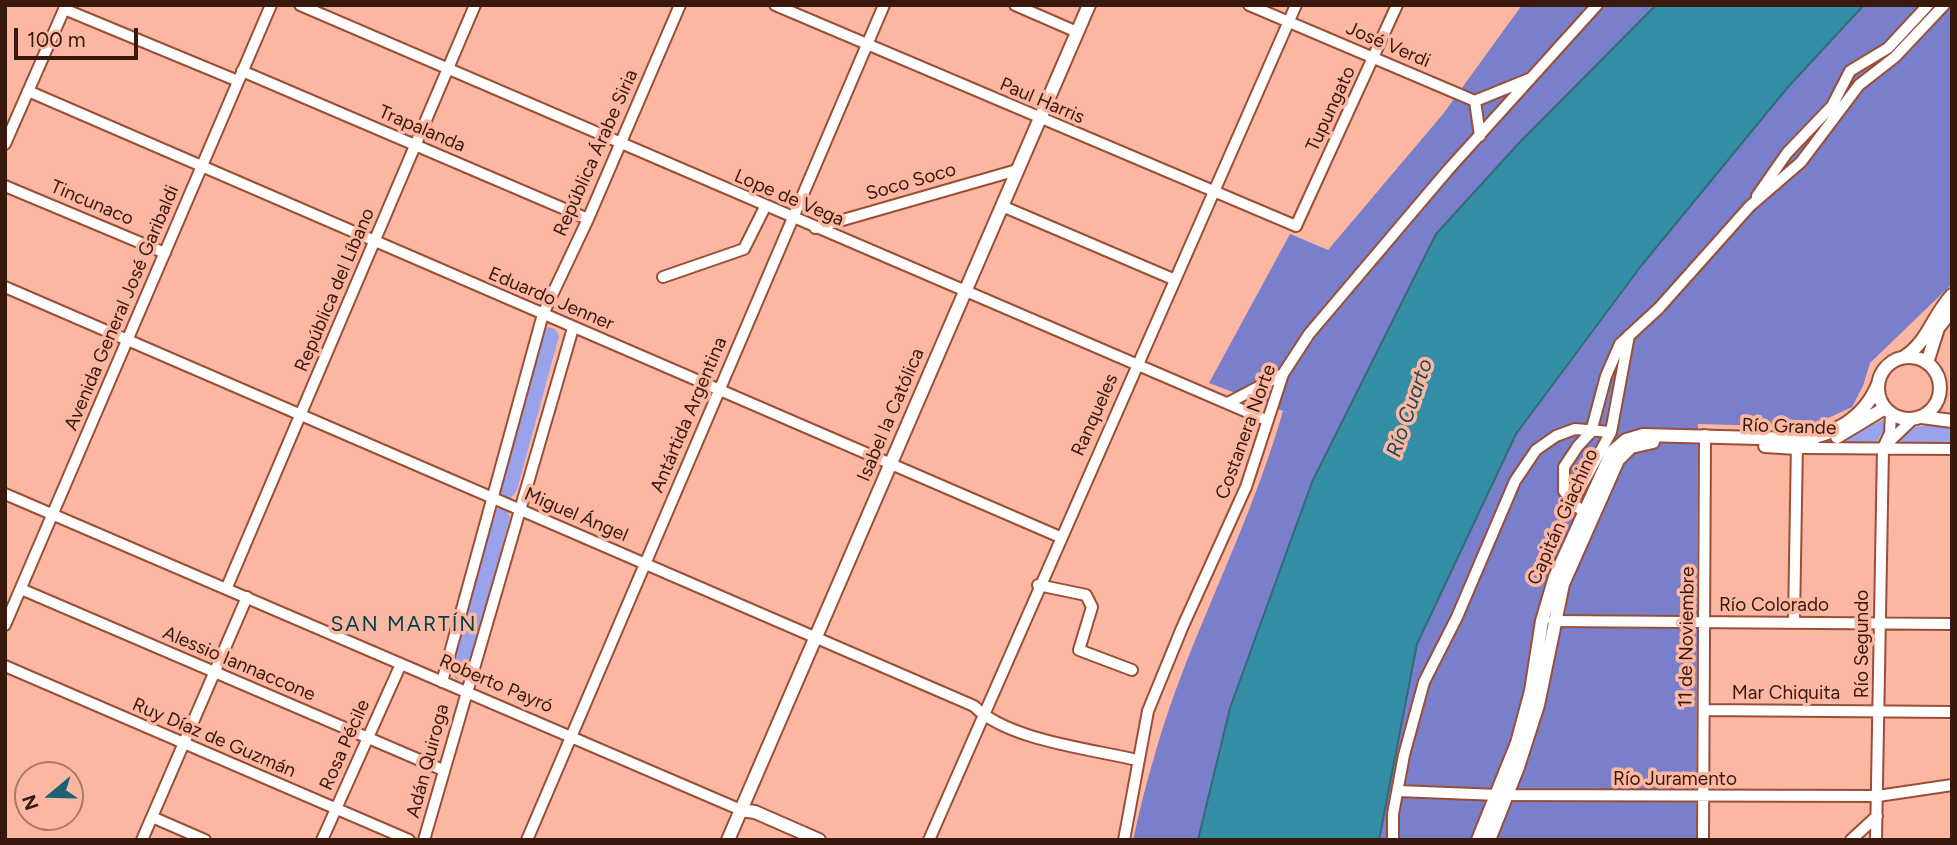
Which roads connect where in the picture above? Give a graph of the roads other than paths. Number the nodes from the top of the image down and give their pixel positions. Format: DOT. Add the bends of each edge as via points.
graph roads {
  1 [pos="271,5"];
  2 [pos="300,5"];
  3 [pos="475,5"];
  4 [pos="680,5"];
  5 [pos="775,5"];
  6 [pos="884,5"];
  7 [pos="1015,5"];
  8 [pos="1088,5"];
  9 [pos="1249,5"];
  10 [pos="1296,5"];
  11 [pos="1396,5"];
  12 [pos="1597,5"];
  13 [pos="1928,5"];
  14 [pos="1944,5"];
  15 [pos="65,7"];
  16 [pos="1288,22"];
  17 [pos="1077,32"];
  18 [pos="867,45"];
  19 [pos="1373,58"];
  20 [pos="449,70"];
  21 [pos="240,76"];
  22 [pos="1532,78"];
  23 [pos="28,91"];
  24 [pos="1475,101"];
  25 [pos="1040,119"];
  26 [pos="1480,136"];
  27 [pos="5,144"];
  28 [pos="620,144"];
  29 [pos="417,146"];
  30 [pos="201,168"];
  31 [pos="1017,170"];
  32 [pos="5,186"];
  33 [pos="1213,193"];
  34 [pos="765,206"];
  35 [pos="1002,206"];
  36 [pos="1750,206"];
  37 [pos="792,218"];
  38 [pos="588,219"];
  39 [pos="1296,226"];
  40 [pos="815,228"];
  41 [pos="375,242"];
  42 [pos="165,253"];
  43 [pos="663,277"];
  44 [pos="1173,279"];
  45 [pos="5,287"];
  46 [pos="964,293"];
  47 [pos="1952,295"];
  48 [pos="1952,310"];
  49 [pos="543,314"];
  50 [pos="573,328"];
  51 [pos="1629,335"];
  52 [pos="128,340"];
  53 [pos="1903,357"];
  54 [pos="1136,363"];
  55 [pos="1927,363"];
  56 [pos="1283,374"];
  57 [pos="1878,384"];
  58 [pos="1940,385"];
  59 [pos="720,387"];
  60 [pos="1952,396"];
  61 [pos="1228,403"];
  62 [pos="1888,411"];
  63 [pos="300,415"];
  64 [pos="1917,418"];
  65 [pos="1266,420"];
  66 [pos="1952,421"];
  67 [pos="1591,432"];
  68 [pos="1611,432"];
  69 [pos="1705,439"];
  70 [pos="1797,443"];
  71 [pos="1883,448"];
  72 [pos="1952,449"];
  73 [pos="1626,450"];
  74 [pos="891,464"];
  75 [pos="5,494"];
  76 [pos="492,498"];
  77 [pos="1572,503"];
  78 [pos="521,510"];
  79 [pos="53,513"];
  80 [pos="1588,513"];
  81 [pos="1060,537"];
  82 [pos="644,563"];
  83 [pos="1038,586"];
  84 [pos="226,587"];
  85 [pos="20,589"];
  86 [pos="247,597"];
  87 [pos="1553,621"];
  88 [pos="1705,622"];
  89 [pos="1794,622"];
  90 [pos="1880,623"];
  91 [pos="1952,624"];
  92 [pos="5,625"];
  93 [pos="816,638"];
  94 [pos="401,664"];
  95 [pos="5,666"];
  96 [pos="1132,670"];
  97 [pos="214,673"];
  98 [pos="442,682"];
  99 [pos="465,692"];
  100 [pos="1704,709"];
  101 [pos="1879,711"];
  102 [pos="1952,712"];
  103 [pos="982,714"];
  104 [pos="570,736"];
  105 [pos="366,737"];
  106 [pos="182,743"];
  107 [pos="1137,760"];
  108 [pos="443,770"];
  109 [pos="1952,785"];
  110 [pos="1398,791"];
  111 [pos="1503,795"];
  112 [pos="1703,796"];
  113 [pos="1878,796"];
  114 [pos="335,809"];
  115 [pos="741,810"];
  116 [pos="1877,816"];
  117 [pos="152,817"];
  118 [pos="142,840"];
  119 [pos="205,840"];
  120 [pos="321,840"];
  121 [pos="409,840"];
  122 [pos="424,840"];
  123 [pos="527,840"];
  124 [pos="728,840"];
  125 [pos="798,840"];
  126 [pos="819,840"];
  127 [pos="929,840"];
  128 [pos="1124,840"];
  129 [pos="1393,840"];
  130 [pos="1478,840"];
  131 [pos="1489,840"];
  132 [pos="1703,840"];
  133 [pos="1851,840"];
  134 [pos="1877,840"];
  1 -- 21 [label="street, Avenida General José Garibaldi"];
  2 -- 20 [label="street, Lope de Vega"];
  3 -- 20 [label="street, República del Líbano"];
  4 -- 28 [label="street, República Árabe Siria"];
  5 -- 18 [label="street, Paul Harris"];
  6 -- 18 [label="street, Antártida Argentina"];
  7 -- 17 [label="street"];
  8 -- 17 [label="main road, Isabel la Católica"];
  9 -- 16 [label="street, José Verdi"];
  10 -- 16 [label="street, Ranqueles"];
  11 -- 19 [label="street, Tupungato"];
  12 -- 22 [label="street, Costanera Norte"];
  13 -- 36 [label="street" via="1888,48 1850,71 1832,106 1787,153"];
  14 -- 36 [label="street" via="1895,57 1859,85 1801,162"];
  15 -- 21 [label="street, Trapalanda"];
  15 -- 23 [label="street"];
  16 -- 19 [label="street, José Verdi"];
  16 -- 33 [label="street, Ranqueles"];
  17 -- 25 [label="main road, Isabel la Católica"];
  18 -- 25 [label="street, Paul Harris"];
  18 -- 37 [label="street, Antártida Argentina"];
  19 -- 24 [label="street, José Verdi"];
  19 -- 39 [label="street, Tupungato"];
  20 -- 28 [label="street, Lope de Vega"];
  20 -- 29 [label="street, República del Líbano"];
  21 -- 29 [label="street, Trapalanda"];
  21 -- 30 [label="street, Avenida General José Garibaldi"];
  22 -- 24 [label="street"];
  22 -- 26 [label="street, Costanera Norte"];
  23 -- 27 [label="street"];
  23 -- 30 [label="street, Eduardo Jenner"];
  24 -- 26 [label="street"];
  25 -- 31 [label="main road, Isabel la Católica"];
  25 -- 33 [label="street, Paul Harris"];
  26 -- 56 [label="street, Costanera Norte" via="1309,334"];
  28 -- 34 [label="street, Lope de Vega"];
  28 -- 38 [label="street, República Árabe Siria"];
  29 -- 38 [label="street, Trapalanda"];
  29 -- 41 [label="street, República del Líbano"];
  30 -- 41 [label="street, Eduardo Jenner"];
  30 -- 42 [label="street, Avenida General José Garibaldi"];
  31 -- 35 [label="main road, Isabel la Católica"];
  31 -- 40 [label="street, Soco Soco"];
  32 -- 42 [label="street, Tincunaco"];
  33 -- 39 [label="street, Paul Harris"];
  33 -- 44 [label="street, Ranqueles"];
  34 -- 37 [label="street, Lope de Vega"];
  34 -- 43 [label="street" via="744,249"];
  35 -- 44 [label="street"];
  35 -- 46 [label="main road, Isabel la Católica"];
  36 -- 51 [label="street"];
  37 -- 40 [label="street, Lope de Vega"];
  37 -- 59 [label="street, Antártida Argentina"];
  38 -- 49 [label="street, República Árabe Siria"];
  40 -- 46 [label="street, Lope de Vega"];
  41 -- 49 [label="street, Eduardo Jenner"];
  41 -- 63 [label="street, República del Líbano"];
  42 -- 52 [label="street, Avenida General José Garibaldi"];
  44 -- 54 [label="street, Ranqueles"];
  45 -- 52 [label="street, Miguel Ángel"];
  46 -- 54 [label="street, Lope de Vega"];
  46 -- 74 [label="main road, Isabel la Católica"];
  47 -- 53 [label="main road" via="1917,348"];
  48 -- 55 [label="main road" via="1938,328"];
  49 -- 50 [label="street, Eduardo Jenner"];
  49 -- 76 [label="street, Adán Quiroga"];
  50 -- 59 [label="street, Eduardo Jenner"];
  50 -- 78 [label="street, Adán Quiroga"];
  51 -- 67 [label="street" via="1611,360"];
  51 -- 68 [label="street"];
  52 -- 63 [label="street, Miguel Ángel"];
  52 -- 79 [label="street, Avenida General José Garibaldi"];
  53 -- 55 [label="main road"];
  53 -- 57 [label="main road" via="1885,368"];
  54 -- 61 [label="street, Lope de Vega"];
  54 -- 81 [label="street, Ranqueles"];
  55 -- 58 [label="main road"];
  56 -- 61 [label="street"];
  56 -- 65 [label="street, Costanera Norte"];
  57 -- 62 [label="main road"];
  57 -- 70 [label="main road" via="1871,402 1854,418"];
  58 -- 60 [label="main road"];
  58 -- 64 [label="main road" via="1936,404"];
  59 -- 74 [label="street, Eduardo Jenner"];
  59 -- 82 [label="street, Antártida Argentina"];
  61 -- 65 [label="street, Lope de Vega"];
  62 -- 64 [label="main road"];
  62 -- 70 [label="main road" via="1834,438"];
  62 -- 71 [label="street, Río Segundo" via="1890,433"];
  63 -- 76 [label="street, Miguel Ángel"];
  63 -- 84 [label="street, República del Líbano"];
  64 -- 66 [label="main road"];
  64 -- 71 [label="street"];
  65 -- 107 [label="street, Costanera Norte" via="1246,487 1148,711"];
  67 -- 68 [label="street"];
  67 -- 77 [label="street" via="1564,467 1564,491"];
  67 -- 110 [label="street" via="1575,429 1556,436 1526,460 1424,682"];
  68 -- 77 [label="street"];
  69 -- 70 [label="main road, Río Grande"];
  69 -- 73 [label="main road, Río Grande" via="1648,442"];
  69 -- 80 [label="main road, Capitán Giachino" via="1643,435 1619,444 1605,464"];
  69 -- 88 [label="street, 11 de Noviembre"];
  70 -- 71 [label="street, Río Grande"];
  70 -- 89 [label="street"];
  71 -- 72 [label="street, Río Grande"];
  71 -- 90 [label="street, Río Segundo"];
  73 -- 80 [label="main road, Capitán Giachino"];
  74 -- 81 [label="street, Eduardo Jenner"];
  74 -- 93 [label="main road, Isabel la Católica"];
  75 -- 79 [label="street, Roberto Payró"];
  76 -- 78 [label="street, Miguel Ángel"];
  76 -- 98 [label="street, Adán Quiroga"];
  77 -- 80 [label="street"];
  78 -- 82 [label="street, Miguel Ángel"];
  78 -- 99 [label="street, Adán Quiroga"];
  79 -- 84 [label="street, Roberto Payró"];
  79 -- 85 [label="street, Avenida General José Garibaldi"];
  80 -- 87 [label="main road, Capitán Giachino"];
  80 -- 111 [label="main road, Capitán Giachino" via="1547,601"];
  81 -- 83 [label="street, Ranqueles"];
  82 -- 93 [label="street, Miguel Ángel"];
  82 -- 104 [label="street, Antártida Argentina"];
  83 -- 96 [label="street" via="1086,595 1092,607 1079,650"];
  83 -- 103 [label="street, Ranqueles"];
  84 -- 86 [label="street, Roberto Payró"];
  85 -- 92 [label="street, Avenida General José Garibaldi"];
  85 -- 97 [label="street, Alessio Iannaccone"];
  86 -- 94 [label="street, Roberto Payró"];
  86 -- 97 [label="street"];
  87 -- 88 [label="street, Río Colorado"];
  87 -- 111 [label="main road, Capitán Giachino" via="1538,705"];
  88 -- 89 [label="street, Río Colorado"];
  88 -- 100 [label="street, 11 de Noviembre"];
  89 -- 90 [label="street, Río Colorado"];
  90 -- 91 [label="street, Río Colorado"];
  90 -- 101 [label="street, Río Segundo"];
  93 -- 103 [label="street, Miguel Ángel" via="974,706"];
  93 -- 115 [label="main road, Isabel la Católica"];
  94 -- 98 [label="street, Roberto Payró"];
  94 -- 105 [label="street, Rosa Pécile"];
  95 -- 106 [label="street, Ruy Díaz de Guzmán"];
  97 -- 105 [label="street, Alessio Iannaccone"];
  97 -- 106 [label="street"];
  98 -- 99 [label="street, Roberto Payró"];
  99 -- 104 [label="street, Roberto Payró"];
  99 -- 108 [label="street, Adán Quiroga"];
  100 -- 101 [label="street, Mar Chiquita"];
  100 -- 112 [label="street, 11 de Noviembre"];
  101 -- 102 [label="street, Mar Chiquita"];
  101 -- 113 [label="street, Río Segundo"];
  103 -- 107 [label="street, Miguel Ángel" via="1042,738"];
  103 -- 127 [label="street, Ranqueles"];
  104 -- 115 [label="street, Roberto Payró"];
  104 -- 123 [label="street, Antártida Argentina"];
  105 -- 108 [label="street, Alessio Iannaccone"];
  105 -- 114 [label="street, Rosa Pécile"];
  106 -- 114 [label="street, Ruy Díaz de Guzmán"];
  106 -- 117 [label="street"];
  107 -- 128 [label="street, Costanera Norte"];
  108 -- 122 [label="street, Adán Quiroga"];
  109 -- 113 [label="street, Río Juramento"];
  110 -- 111 [label="street, Río Juramento"];
  110 -- 129 [label="street"];
  111 -- 112 [label="street, Río Juramento"];
  111 -- 130 [label="main road, Capitán Giachino"];
  111 -- 131 [label="main road, Capitán Giachino"];
  112 -- 113 [label="street, Río Juramento"];
  112 -- 132 [label="street, 11 de Noviembre"];
  113 -- 116 [label="street, Río Segundo"];
  114 -- 120 [label="street, Rosa Pécile"];
  114 -- 121 [label="street, Ruy Díaz de Guzmán"];
  115 -- 124 [label="main road, Isabel la Católica"];
  115 -- 125 [label="main road, Roberto Payró"];
  115 -- 126 [label="main road, Roberto Payró"];
  116 -- 133 [label="street"];
  116 -- 134 [label="street, Río Segundo"];
  117 -- 118 [label="street"];
  117 -- 119 [label="street"];
}
